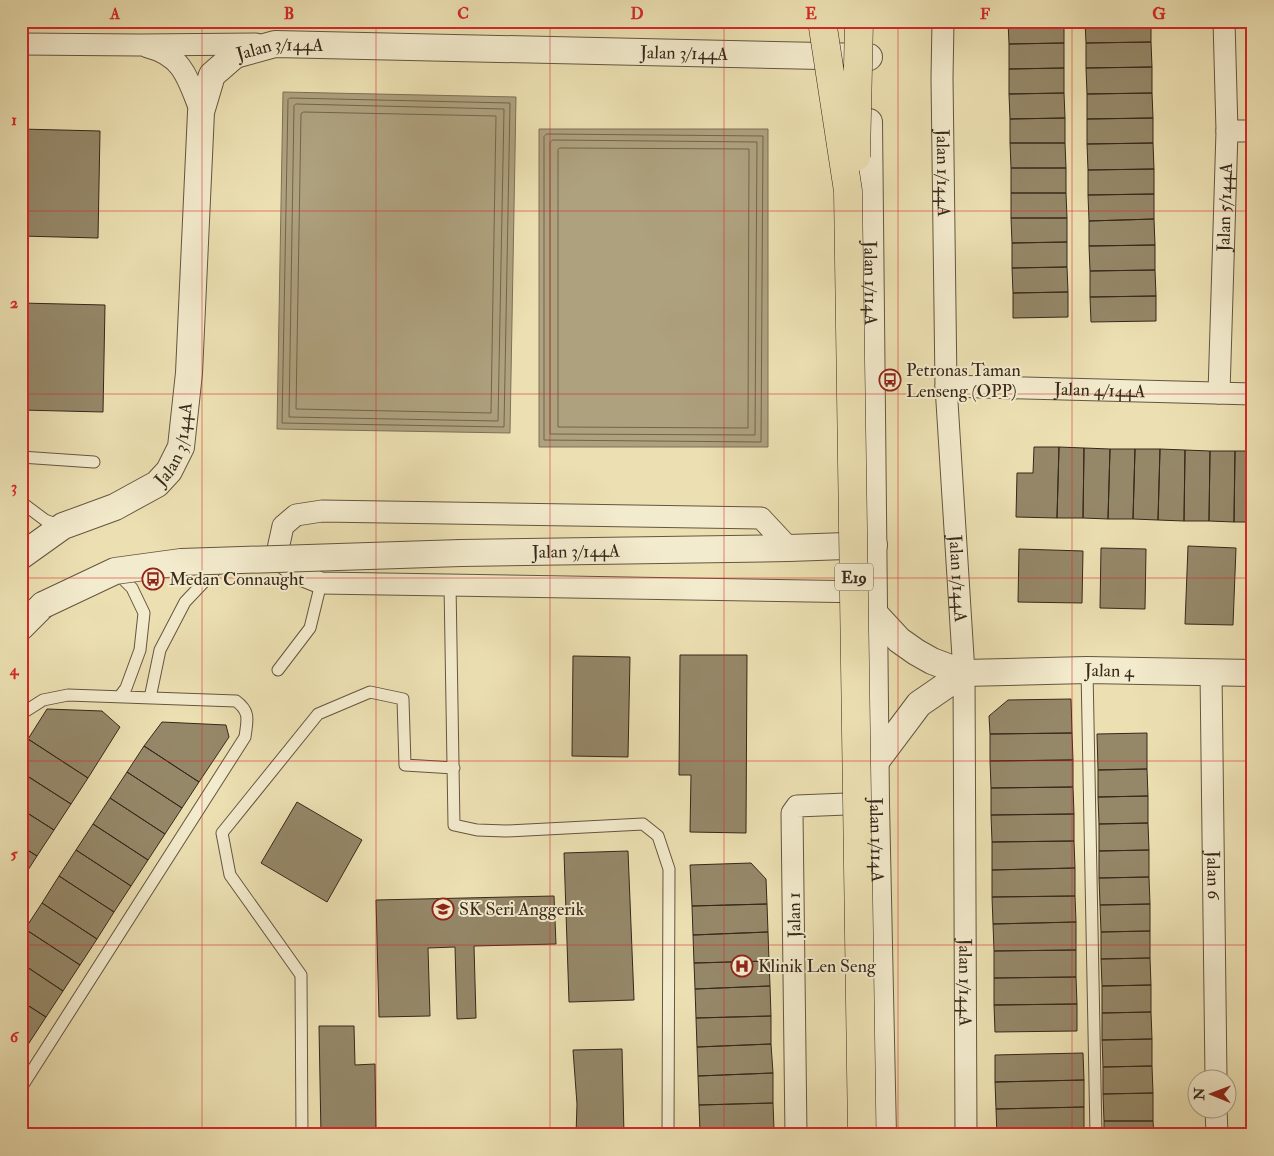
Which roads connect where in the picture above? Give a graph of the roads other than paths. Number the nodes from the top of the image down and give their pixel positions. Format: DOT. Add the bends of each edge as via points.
graph roads {
  1 [pos="822,21"];
  2 [pos="838,21"];
  3 [pos="860,21"];
  4 [pos="869,21"];
  5 [pos="943,21"];
  6 [pos="1224,21"];
  7 [pos="21,44"];
  8 [pos="275,44"];
  9 [pos="140,46"];
  10 [pos="869,57"];
  11 [pos="200,112"];
  12 [pos="1227,131"];
  13 [pos="1253,131"];
  14 [pos="855,186"];
  15 [pos="946,386"];
  16 [pos="1219,394"];
  17 [pos="1253,394"];
  18 [pos="21,457"];
  19 [pos="94,462"];
  20 [pos="21,502"];
  21 [pos="63,526"];
  22 [pos="874,545"];
  23 [pos="789,548"];
  24 [pos="21,556"];
  25 [pos="224,561"];
  26 [pos="115,571"];
  27 [pos="321,583"];
  28 [pos="450,584"];
  29 [pos="875,603"];
  30 [pos="21,627"];
  31 [pos="278,670"];
  32 [pos="1087,670"];
  33 [pos="964,673"];
  34 [pos="1211,673"];
  35 [pos="1253,673"];
  36 [pos="120,696"];
  37 [pos="150,698"];
  38 [pos="21,714"];
  39 [pos="877,760"];
  40 [pos="454,768"];
  41 [pos="876,803"];
  42 [pos="1216,1068"];
  43 [pos="21,1088"];
  44 [pos="1216,1118"];
  45 [pos="302,1135"];
  46 [pos="668,1135"];
  47 [pos="796,1135"];
  48 [pos="862,1135"];
  49 [pos="868,1135"];
  50 [pos="883,1135"];
  51 [pos="966,1135"];
  52 [pos="1096,1135"];
  53 [pos="1217,1135"];
  1 -- 48 [label="highway, E19, bridge" via="848,191"];
  2 -- 14 [label="highway, E19"];
  3 -- 14 [label="highway, bridge"];
  4 -- 10 [label="street, Jalan 1/114A"];
  5 -- 15 [label="street, Jalan 1/144A"];
  6 -- 12 [label="street, Jalan 5/144A"];
  7 -- 9 [label="street"];
  8 -- 9 [label="street"];
  8 -- 10 [label="street, Jalan 3/144A"];
  8 -- 11 [label="street, Jalan 3/144A" via="235,55 212,75"];
  9 -- 11 [label="street" via="161,51 184,69"];
  10 -- 22 [label="street, Jalan 1/114A"];
  11 -- 21 [label="street, Jalan 3/144A" via="189,373 181,448 169,471 157,484 115,507"];
  12 -- 13 [label="street"];
  12 -- 16 [label="street, Jalan 5/144A"];
  14 -- 49 [label="highway, E19"];
  15 -- 16 [label="street, Jalan 4/144A"];
  15 -- 33 [label="street, Jalan 1/144A"];
  16 -- 17 [label="street, Jalan 4/144A"];
  18 -- 19 [label="lane"];
  20 -- 21 [label="lane" via="45,520"];
  21 -- 24 [label="street, Jalan 3/144A"];
  22 -- 23 [label="street"];
  22 -- 29 [label="street, Jalan 1/114A"];
  23 -- 25 [label="street, Jalan 3/144A, bridge"];
  23 -- 27 [label="street" via="761,518 322,510 296,515 283,526 278,549 285,564"];
  25 -- 26 [label="street, Jalan 3/144A, bridge" via="181,562"];
  25 -- 37 [label="lane" via="185,602 160,650"];
  26 -- 30 [label="street, Jalan 3/144A, bridge" via="44,606"];
  26 -- 36 [label="lane" via="132,588 144,612 140,650"];
  27 -- 28 [label="street"];
  27 -- 31 [label="lane" via="310,628"];
  28 -- 29 [label="street"];
  28 -- 40 [label="lane"];
  29 -- 33 [label="street" via="899,640 932,661"];
  29 -- 39 [label="street, Jalan 1/114A"];
  32 -- 33 [label="street, Jalan 4"];
  32 -- 34 [label="street, Jalan 4"];
  32 -- 52 [label="lane"];
  33 -- 39 [label="street" via="919,704"];
  33 -- 51 [label="street, Jalan 1/144A"];
  34 -- 35 [label="street, Jalan 4"];
  34 -- 42 [label="street, Jalan 6"];
  36 -- 37 [label="lane"];
  36 -- 38 [label="lane" via="68,694 43,700"];
  37 -- 43 [label="lane" via="236,701 248,716 245,737"];
  39 -- 41 [label="street, Jalan 1/114A"];
  40 -- 45 [label="lane" via="405,764 402,700 370,692 318,714 222,833 230,875 301,975"];
  40 -- 46 [label="lane" via="454,825 506,831 643,824 658,836 669,869"];
  41 -- 47 [label="street, Jalan 1" via="808,804 797,806 792,813"];
  41 -- 50 [label="street, Jalan 1/114A"];
  44 -- 53 [label="street"];
}
